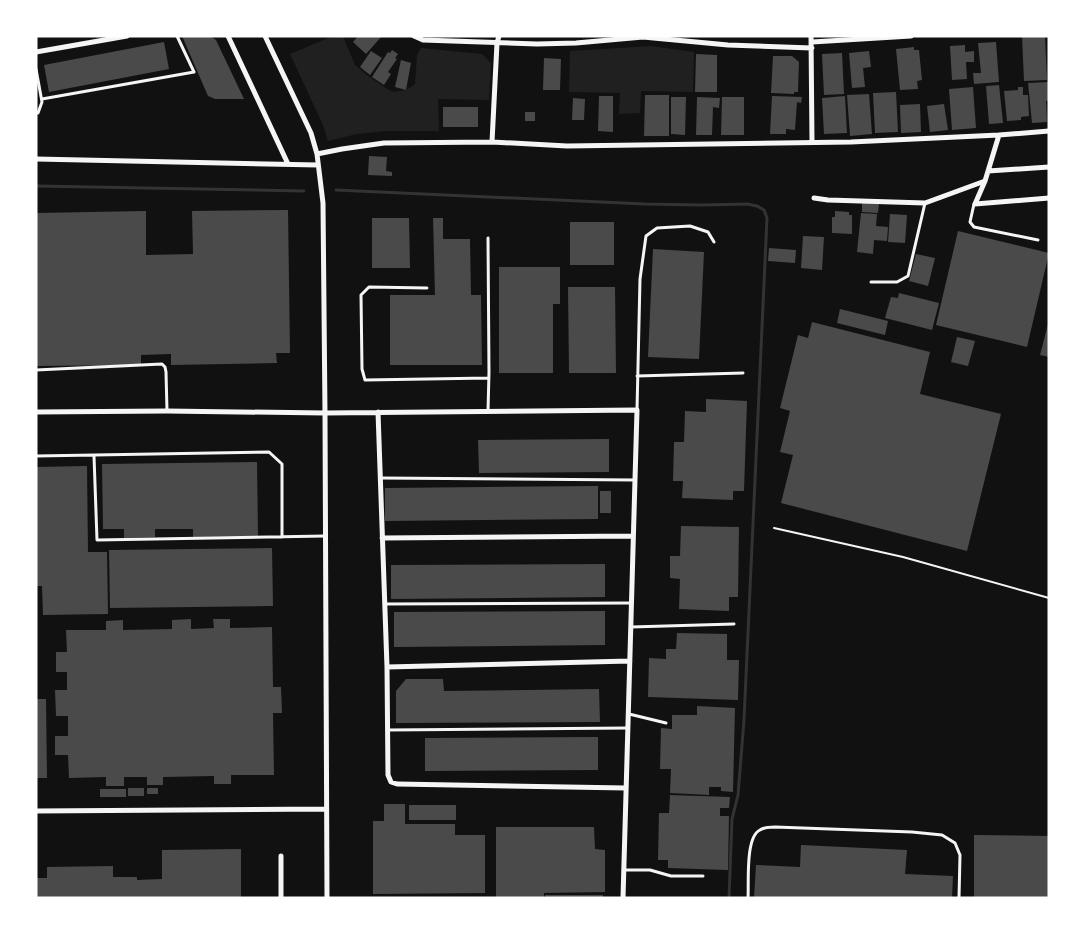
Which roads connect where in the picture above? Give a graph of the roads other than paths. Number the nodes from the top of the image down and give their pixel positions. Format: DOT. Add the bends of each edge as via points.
graph roads {
  1 [pos="127,36"];
  2 [pos="177,36"];
  3 [pos="228,36"];
  4 [pos="265,36"];
  5 [pos="414,36"];
  6 [pos="500,36"];
  7 [pos="911,36"];
  8 [pos="812,42"];
  9 [pos="497,43"];
  10 [pos="36,52"];
  11 [pos="36,69"];
  12 [pos="42,99"];
  13 [pos="36,113"];
  14 [pos="1049,131"];
  15 [pos="999,135"];
  16 [pos="492,142"];
  17 [pos="812,142"];
  18 [pos="317,154"];
  19 [pos="36,159"];
  20 [pos="288,164"];
  21 [pos="318,165"];
  22 [pos="1049,167"];
  23 [pos="988,171"];
  24 [pos="985,181"];
  25 [pos="814,198"];
  26 [pos="1049,198"];
  27 [pos="925,203"];
  28 [pos="975,204"];
  29 [pos="488,238"];
  30 [pos="1038,240"];
  31 [pos="714,242"];
  32 [pos="871,282"];
  33 [pos="427,288"];
  34 [pos="36,370"];
  35 [pos="743,373"];
  36 [pos="637,376"];
  37 [pos="489,378"];
  38 [pos="637,410"];
  39 [pos="167,411"];
  40 [pos="488,411"];
  41 [pos="36,412"];
  42 [pos="378,412"];
  43 [pos="325,413"];
  44 [pos="36,456"];
  45 [pos="94,456"];
  46 [pos="380,478"];
  47 [pos="635,480"];
  48 [pos="325,536"];
  49 [pos="633,536"];
  50 [pos="282,537"];
  51 [pos="382,538"];
  52 [pos="631,602"];
  53 [pos="385,604"];
  54 [pos="734,624"];
  55 [pos="631,627"];
  56 [pos="630,662"];
  57 [pos="387,667"];
  58 [pos="628,713"];
  59 [pos="666,723"];
  60 [pos="628,728"];
  61 [pos="388,730"];
  62 [pos="626,788"];
  63 [pos="326,809"];
  64 [pos="36,810"];
  65 [pos="281,856"];
  66 [pos="624,870"];
  67 [pos="703,876"];
  68 [pos="281,898"];
  69 [pos="327,898"];
  70 [pos="623,898"];
  71 [pos="748,898"];
  72 [pos="959,898"];
  1 -- 10 [label="street"];
  2 -- 12 [label="lane" via="194,72"];
  3 -- 20 [label="street"];
  4 -- 18 [label="street" via="311,133"];
  5 -- 9 [label="street" via="423,40"];
  6 -- 9 [label="street"];
  7 -- 8 [label="street"];
  8 -- 9 [label="street" via="728,45 643,37 537,44"];
  8 -- 17 [label="street"];
  9 -- 16 [label="street"];
  11 -- 12 [label="lane"];
  12 -- 13 [label="lane"];
  14 -- 15 [label="street"];
  15 -- 17 [label="street"];
  15 -- 23 [label="street"];
  16 -- 17 [label="street" via="567,146"];
  16 -- 18 [label="street" via="384,143"];
  18 -- 21 [label="street"];
  19 -- 20 [label="street"];
  20 -- 21 [label="street"];
  21 -- 43 [label="street" via="323,203"];
  22 -- 23 [label="street"];
  23 -- 24 [label="street"];
  24 -- 27 [label="street"];
  24 -- 28 [label="street"];
  25 -- 27 [label="street"];
  26 -- 28 [label="street"];
  27 -- 32 [label="lane" via="908,276 896,282"];
  28 -- 30 [label="lane" via="970,222 974,227"];
  29 -- 37 [label="lane"];
  31 -- 36 [label="lane" via="708,232 690,226 657,228 646,236 640,279"];
  33 -- 37 [label="lane" via="369,288 361,295 365,380"];
  34 -- 39 [label="lane" via="162,364 166,372"];
  35 -- 36 [label="lane"];
  36 -- 38 [label="lane"];
  37 -- 40 [label="lane"];
  38 -- 40 [label="street"];
  38 -- 47 [label="street"];
  39 -- 41 [label="street"];
  39 -- 43 [label="street"];
  40 -- 42 [label="street"];
  42 -- 43 [label="street"];
  42 -- 46 [label="street"];
  43 -- 48 [label="street"];
  44 -- 45 [label="lane"];
  45 -- 50 [label="lane" via="269,452 282,464"];
  45 -- 50 [label="lane" via="97,540"];
  46 -- 47 [label="lane"];
  46 -- 51 [label="street"];
  47 -- 49 [label="street"];
  48 -- 50 [label="lane"];
  48 -- 63 [label="street"];
  49 -- 51 [label="street"];
  49 -- 52 [label="street"];
  51 -- 53 [label="street"];
  52 -- 53 [label="lane"];
  52 -- 55 [label="street"];
  53 -- 57 [label="street"];
  54 -- 55 [label="lane"];
  55 -- 56 [label="street"];
  56 -- 57 [label="street"];
  56 -- 58 [label="street"];
  57 -- 61 [label="street"];
  58 -- 59 [label="lane"];
  58 -- 60 [label="street"];
  60 -- 61 [label="lane"];
  60 -- 62 [label="street"];
  61 -- 62 [label="street" via="388,775 391,782 397,784"];
  62 -- 66 [label="street"];
  63 -- 64 [label="street"];
  63 -- 69 [label="street"];
  65 -- 68 [label="street"];
  66 -- 67 [label="lane"];
  66 -- 70 [label="street"];
  71 -- 72 [label="lane" via="753,836 760,830 776,826 942,835 955,843 960,855"];
}
